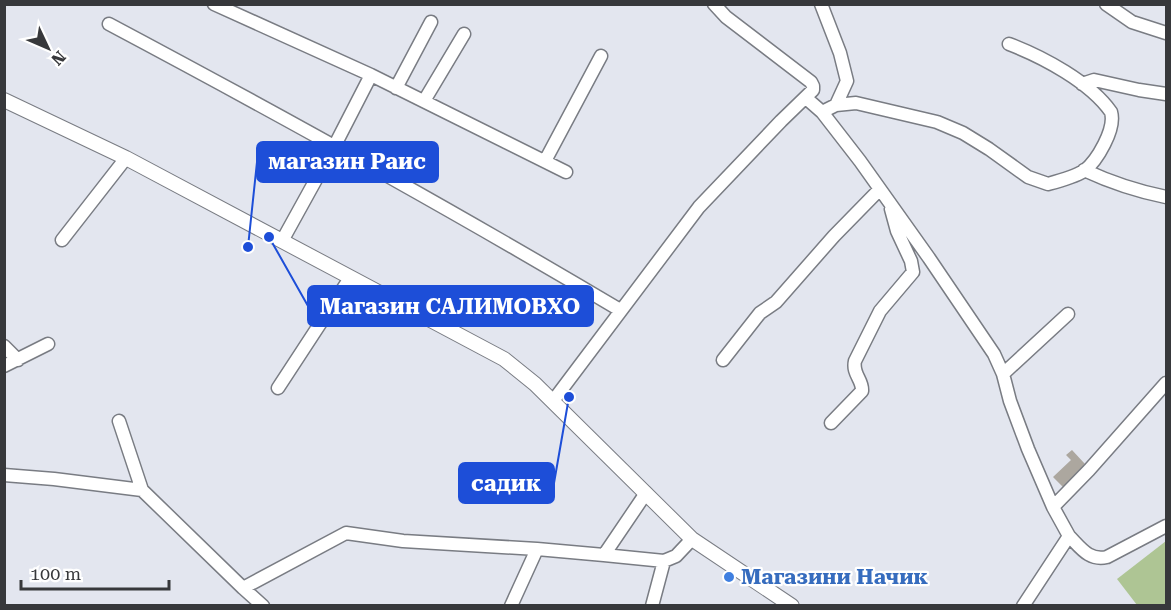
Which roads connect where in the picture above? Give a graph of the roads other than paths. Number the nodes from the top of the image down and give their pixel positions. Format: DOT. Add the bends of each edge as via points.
graph roads {
  1 [pos="214,4"];
  2 [pos="714,4"];
  3 [pos="821,4"];
  4 [pos="1106,4"];
  5 [pos="431,22"];
  6 [pos="109,24"];
  7 [pos="1167,33"];
  8 [pos="464,34"];
  9 [pos="1009,44"];
  10 [pos="601,56"];
  11 [pos="371,75"];
  12 [pos="1082,84"];
  13 [pos="396,88"];
  14 [pos="1167,94"];
  15 [pos="806,98"];
  16 [pos="4,100"];
  17 [pos="424,101"];
  18 [pos="836,105"];
  19 [pos="822,112"];
  20 [pos="335,146"];
  21 [pos="126,158"];
  22 [pos="545,161"];
  23 [pos="1084,170"];
  24 [pos="566,171"];
  25 [pos="884,194"];
  26 [pos="1167,197"];
  27 [pos="62,240"];
  28 [pos="282,240"];
  29 [pos="350,278"];
  30 [pos="620,310"];
  31 [pos="1068,314"];
  32 [pos="48,344"];
  33 [pos="4,346"];
  34 [pos="18,360"];
  35 [pos="723,360"];
  36 [pos="4,366"];
  37 [pos="1003,374"];
  38 [pos="1167,383"];
  39 [pos="278,388"];
  40 [pos="553,401"];
  41 [pos="119,421"];
  42 [pos="831,423"];
  43 [pos="5,474"];
  44 [pos="142,490"];
  45 [pos="646,493"];
  46 [pos="1053,507"];
  47 [pos="1167,526"];
  48 [pos="1069,536"];
  49 [pos="692,539"];
  50 [pos="537,549"];
  51 [pos="604,555"];
  52 [pos="664,561"];
  53 [pos="243,588"];
  54 [pos="789,605"];
  55 [pos="263,606"];
  56 [pos="511,606"];
  57 [pos="652,606"];
  58 [pos="1023,606"];
  1 -- 11 [label="street"];
  2 -- 15 [label="street" via="811,82 813,90"];
  3 -- 18 [label="street" via="847,81"];
  4 -- 7 [label="street" via="1132,22"];
  5 -- 13 [label="street"];
  6 -- 20 [label="street"];
  8 -- 17 [label="street"];
  9 -- 12 [label="street" via="1036,54"];
  10 -- 22 [label="street"];
  11 -- 13 [label="street"];
  11 -- 20 [label="street"];
  12 -- 14 [label="street" via="1094,80"];
  12 -- 23 [label="street" via="1113,118 1097,156"];
  13 -- 17 [label="street"];
  15 -- 19 [label="street"];
  15 -- 30 [label="street" via="699,207"];
  16 -- 21 [label="street"];
  17 -- 22 [label="street"];
  18 -- 19 [label="street"];
  18 -- 23 [label="street" via="856,103 937,122 963,133 1038,182 1048,184"];
  19 -- 25 [label="street"];
  20 -- 28 [label="street"];
  20 -- 30 [label="street"];
  21 -- 27 [label="street"];
  21 -- 28 [label="street"];
  22 -- 24 [label="street"];
  23 -- 26 [label="street" via="1117,185"];
  25 -- 35 [label="street" via="834,236 776,302 760,313"];
  25 -- 37 [label="street" via="964,308"];
  25 -- 42 [label="street" via="913,272 880,311 855,362 862,391"];
  28 -- 29 [label="street"];
  29 -- 39 [label="street"];
  29 -- 40 [label="street" via="504,359"];
  30 -- 40 [label="street"];
  31 -- 37 [label="street"];
  32 -- 34 [label="street"];
  33 -- 34 [label="street"];
  34 -- 36 [label="street"];
  37 -- 46 [label="street"];
  38 -- 46 [label="street"];
  40 -- 45 [label="street"];
  41 -- 44 [label="street"];
  43 -- 44 [label="street"];
  44 -- 53 [label="street"];
  45 -- 49 [label="street"];
  45 -- 51 [label="street"];
  46 -- 48 [label="street"];
  47 -- 48 [label="street" via="1100,558 1092,557"];
  48 -- 58 [label="street"];
  49 -- 52 [label="street" via="676,556"];
  49 -- 54 [label="street"];
  50 -- 51 [label="street"];
  50 -- 53 [label="street" via="403,542 346,533"];
  50 -- 56 [label="street"];
  51 -- 52 [label="street"];
  52 -- 57 [label="street"];
  53 -- 55 [label="street"];
}
